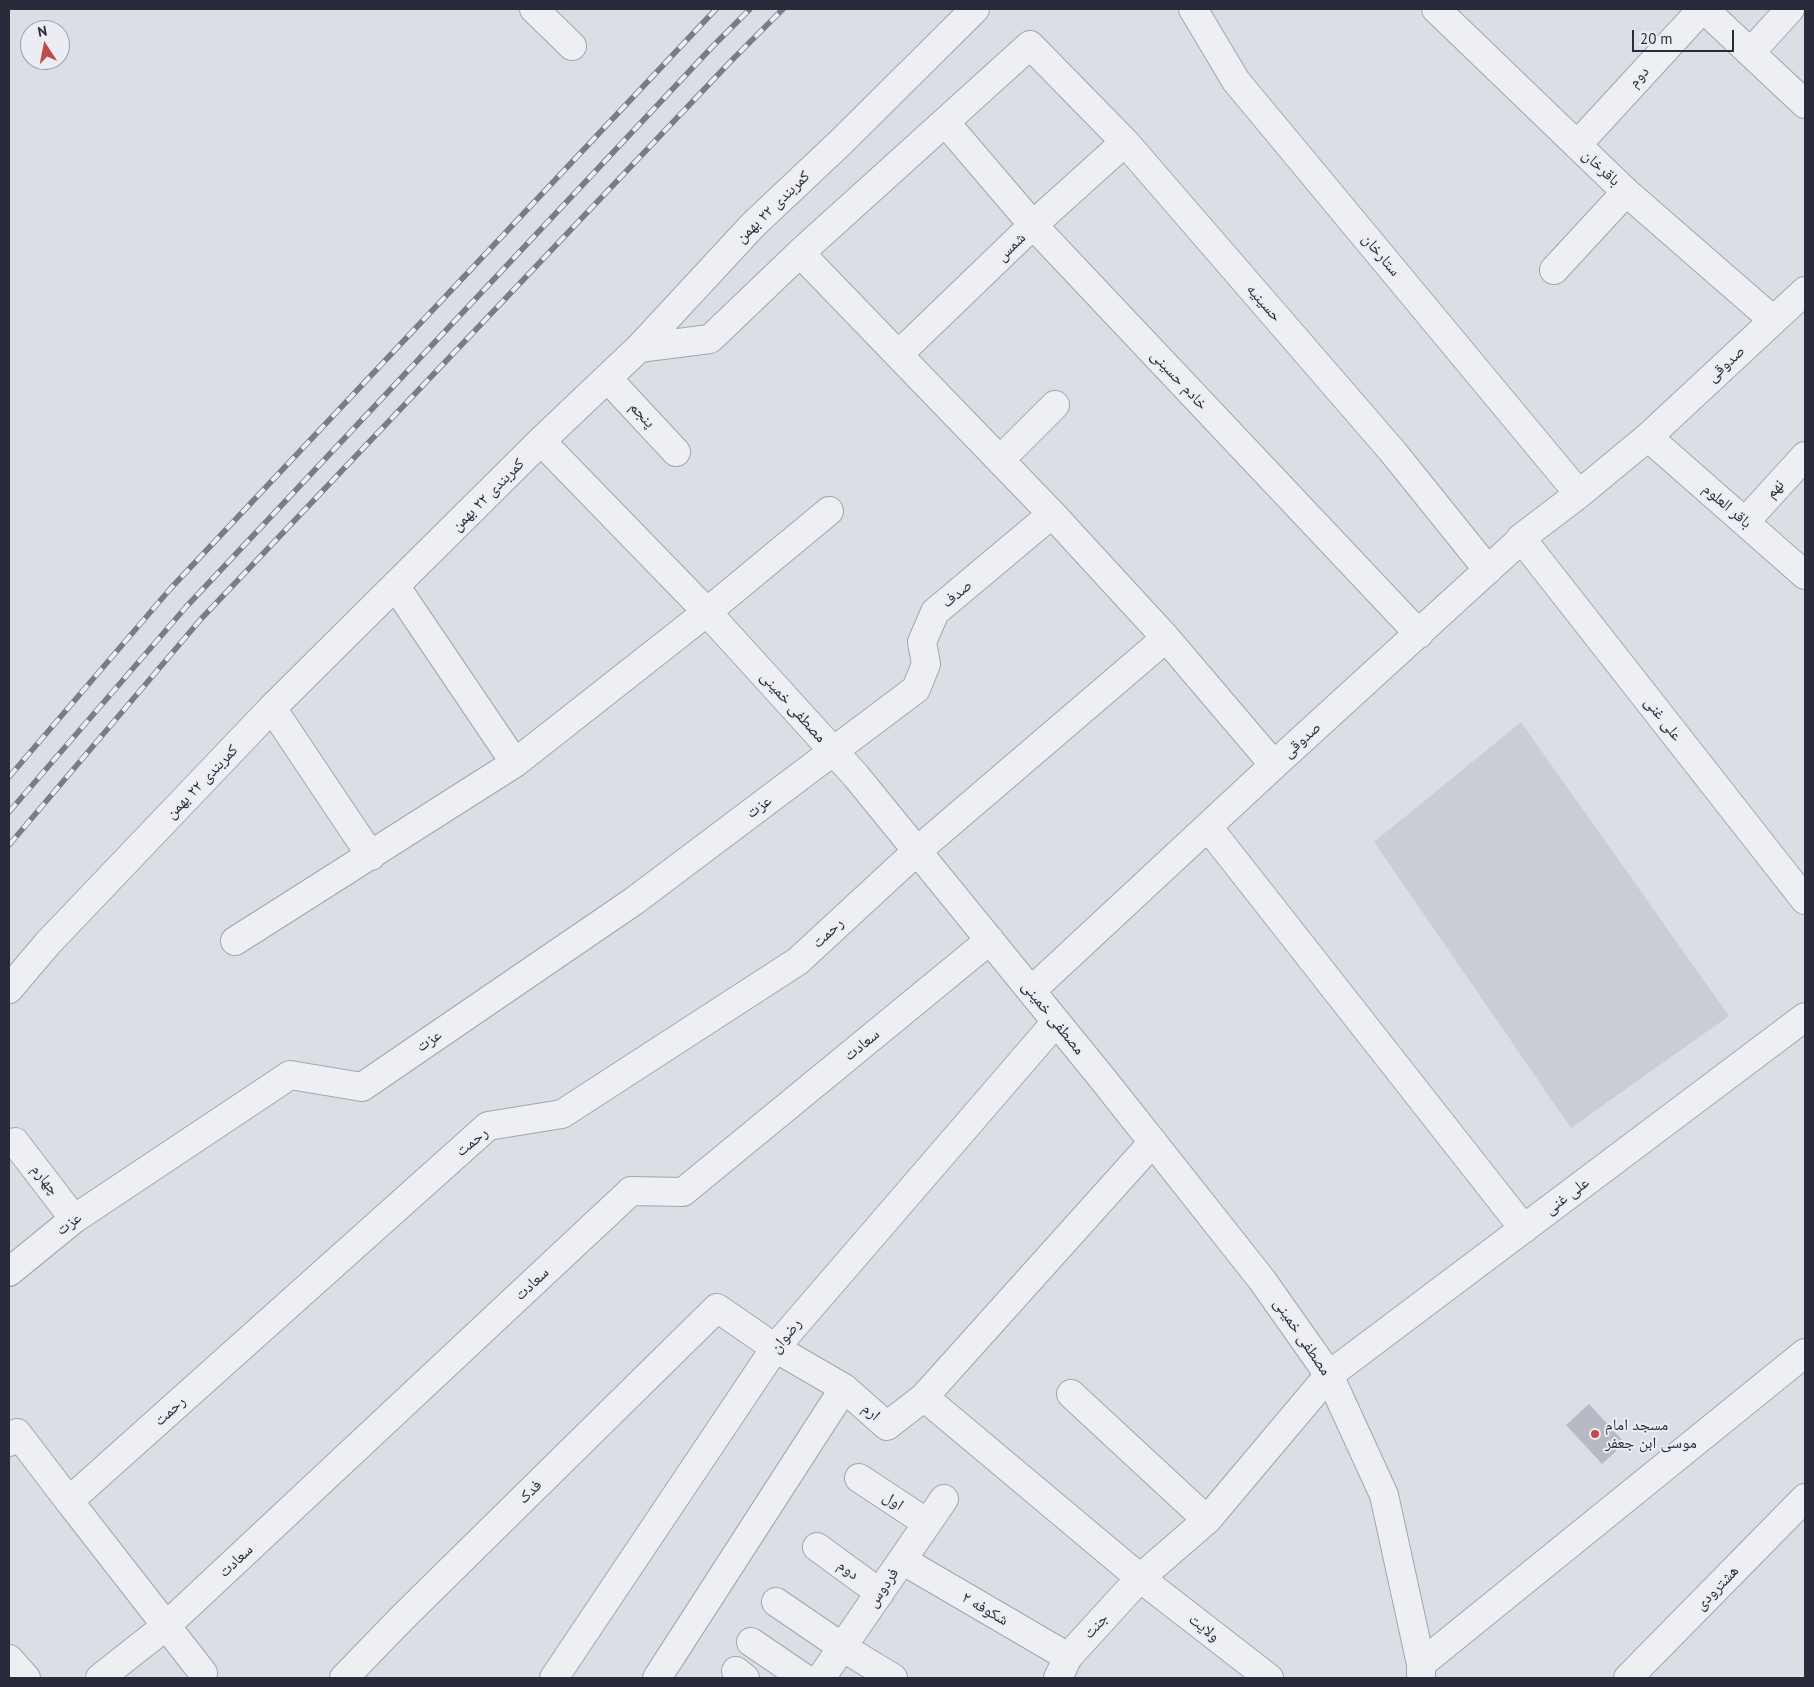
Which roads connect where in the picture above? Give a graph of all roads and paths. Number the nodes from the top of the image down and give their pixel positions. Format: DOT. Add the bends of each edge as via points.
graph roads {
  1 [pos="534,9"];
  2 [pos="975,9"];
  3 [pos="1193,9"];
  4 [pos="1436,9"];
  5 [pos="1703,9"];
  6 [pos="1790,9"];
  7 [pos="572,46"];
  8 [pos="1751,52"];
  9 [pos="1805,104"];
  10 [pos="945,122"];
  11 [pos="1125,142"];
  12 [pos="1577,145"];
  13 [pos="1626,192"];
  14 [pos="1033,225"];
  15 [pos="800,253"];
  16 [pos="1554,270"];
  17 [pos="1805,291"];
  18 [pos="1773,320"];
  19 [pos="639,348"];
  20 [pos="899,354"];
  21 [pos="608,379"];
  22 [pos="1055,405"];
  23 [pos="1648,437"];
  24 [pos="541,441"];
  25 [pos="676,452"];
  26 [pos="1805,456"];
  27 [pos="1000,459"];
  28 [pos="1579,494"];
  29 [pos="829,510"];
  30 [pos="1052,514"];
  31 [pos="1745,522"];
  32 [pos="1520,538"];
  33 [pos="1803,569"];
  34 [pos="1488,570"];
  35 [pos="396,587"];
  36 [pos="707,612"];
  37 [pos="1419,634"];
  38 [pos="1166,638"];
  39 [pos="272,708"];
  40 [pos="833,752"];
  41 [pos="515,763"];
  42 [pos="1274,765"];
  43 [pos="1208,827"];
  44 [pos="917,851"];
  45 [pos="371,856"];
  46 [pos="1805,900"];
  47 [pos="990,940"];
  48 [pos="235,941"];
  49 [pos="9,989"];
  50 [pos="1031,991"];
  51 [pos="1805,1017"];
  52 [pos="1056,1022"];
  53 [pos="15,1142"];
  54 [pos="1152,1142"];
  55 [pos="74,1219"];
  56 [pos="1524,1228"];
  57 [pos="9,1272"];
  58 [pos="775,1348"];
  59 [pos="1805,1353"];
  60 [pos="1329,1375"];
  61 [pos="844,1388"];
  62 [pos="1071,1394"];
  63 [pos="924,1397"];
  64 [pos="9,1442"];
  65 [pos="859,1478"];
  66 [pos="1805,1498"];
  67 [pos="944,1499"];
  68 [pos="69,1502"];
  69 [pos="1207,1520"];
  70 [pos="927,1523"];
  71 [pos="816,1547"];
  72 [pos="902,1560"];
  73 [pos="1140,1578"];
  74 [pos="880,1593"];
  75 [pos="776,1602"];
  76 [pos="166,1626"];
  77 [pos="751,1642"];
  78 [pos="842,1647"];
  79 [pos="9,1659"];
  80 [pos="1063,1668"];
  81 [pos="1421,1671"];
  82 [pos="203,1673"];
  83 [pos="26,1678"];
  84 [pos="100,1678"];
  85 [pos="344,1678"];
  86 [pos="554,1678"];
  87 [pos="657,1678"];
  88 [pos="804,1678"];
  89 [pos="821,1678"];
  90 [pos="893,1678"];
  91 [pos="1269,1678"];
  92 [pos="1628,1678"];
  1 -- 7 [label="street"];
  2 -- 19 [label="street, کمربندی ۲۲ بهمن" via="753,225"];
  3 -- 28 [label="street, ستارخان" via="1236,81"];
  4 -- 12 [label="street, باقرخان"];
  5 -- 8 [label="street"];
  5 -- 12 [label="street, دوم"];
  6 -- 8 [label="street"];
  8 -- 9 [label="street"];
  10 -- 11 [label="street, حسینیه" via="1030,45"];
  10 -- 14 [label="street, خادم حسینی"];
  10 -- 15 [label="street"];
  11 -- 14 [label="street, شمس"];
  11 -- 34 [label="street, حسینیه" via="1393,452"];
  12 -- 13 [label="street, باقرخان"];
  13 -- 16 [label="street"];
  13 -- 18 [label="street, باقرخان"];
  14 -- 20 [label="street, شمس"];
  14 -- 37 [label="street, خادم حسینی"];
  15 -- 19 [label="street" via="710,338"];
  15 -- 20 [label="street"];
  17 -- 18 [label="street, صدوقی"];
  18 -- 23 [label="street, صدوقی"];
  19 -- 21 [label="street, کمربندی ۲۲ بهمن"];
  20 -- 27 [label="street"];
  21 -- 24 [label="street, کمربندی ۲۲ بهمن"];
  21 -- 25 [label="street, پنجم"];
  22 -- 27 [label="street"];
  23 -- 28 [label="street, صدوقی"];
  23 -- 31 [label="street, باقر العلوم"];
  24 -- 35 [label="street, کمربندی ۲۲ بهمن"];
  24 -- 36 [label="street, مصطفی خمینی"];
  26 -- 31 [label="street, نهم"];
  27 -- 30 [label="street"];
  28 -- 32 [label="street, صدوقی"];
  29 -- 36 [label="street"];
  30 -- 38 [label="street"];
  30 -- 40 [label="street, صدف" via="935,612 922,642 926,664 916,689"];
  31 -- 33 [label="street, باقر العلوم"];
  32 -- 34 [label="street, صدوقی"];
  32 -- 46 [label="street, علی غنی"];
  34 -- 37 [label="street, صدوقی"];
  35 -- 39 [label="street, کمربندی ۲۲ بهمن"];
  35 -- 41 [label="street"];
  36 -- 40 [label="street, مصطفی خمینی"];
  36 -- 41 [label="street"];
  37 -- 42 [label="street, صدوقی"];
  38 -- 42 [label="street"];
  38 -- 44 [label="street, رحمت"];
  39 -- 45 [label="street"];
  39 -- 49 [label="street, کمربندی ۲۲ بهمن"];
  40 -- 44 [label="street, مصطفی خمینی"];
  40 -- 55 [label="street, عزت" via="634,901 362,1087 290,1075"];
  41 -- 45 [label="street"];
  42 -- 43 [label="street, صدوقی"];
  43 -- 50 [label="street, صدوقی"];
  43 -- 56 [label="street"];
  44 -- 47 [label="street, مصطفی خمینی"];
  44 -- 68 [label="street, رحمت" via="798,961 570,1109 562,1114 488,1126"];
  45 -- 48 [label="street"];
  47 -- 50 [label="street, مصطفی خمینی"];
  47 -- 76 [label="street, سعادت" via="683,1192 631,1191"];
  50 -- 52 [label="street, مصطفی خمینی"];
  51 -- 56 [label="street, علی غنی"];
  52 -- 54 [label="street, مصطفی خمینی"];
  52 -- 58 [label="street, رضوان"];
  53 -- 55 [label="street, چهارم"];
  54 -- 60 [label="street, مصطفی خمینی" via="1262,1280"];
  54 -- 63 [label="street, ارم"];
  55 -- 57 [label="street, عزت"];
  56 -- 60 [label="street, علی غنی"];
  58 -- 61 [label="street"];
  58 -- 85 [label="street, فدک" via="717,1308"];
  58 -- 86 [label="street, رضوان"];
  59 -- 81 [label="street"];
  60 -- 69 [label="street, علی غنی"];
  60 -- 81 [label="street, مصطفی خمینی" via="1384,1495"];
  61 -- 63 [label="street, ارم" via="887,1426"];
  61 -- 87 [label="street"];
  62 -- 69 [label="street"];
  63 -- 73 [label="street, ولایت"];
  64 -- 68 [label="street" via="18,1433"];
  65 -- 70 [label="street, اول"];
  66 -- 92 [label="street, هشترودی"];
  67 -- 70 [label="street, فردوس"];
  68 -- 76 [label="street"];
  69 -- 73 [label="street, جنت"];
  70 -- 72 [label="street, فردوس"];
  71 -- 74 [label="street, دوم"];
  72 -- 74 [label="street, فردوس"];
  72 -- 80 [label="street, شکوفه ۲"];
  73 -- 80 [label="street, جنت"];
  73 -- 91 [label="street, ولایت"];
  74 -- 78 [label="street, فردوس"];
  75 -- 78 [label="street"];
  76 -- 82 [label="street"];
  76 -- 84 [label="street, سعادت"];
  77 -- 88 [label="street"];
  78 -- 89 [label="street, فردوس"];
  78 -- 90 [label="street"];
  79 -- 83 [label="street"];
}
